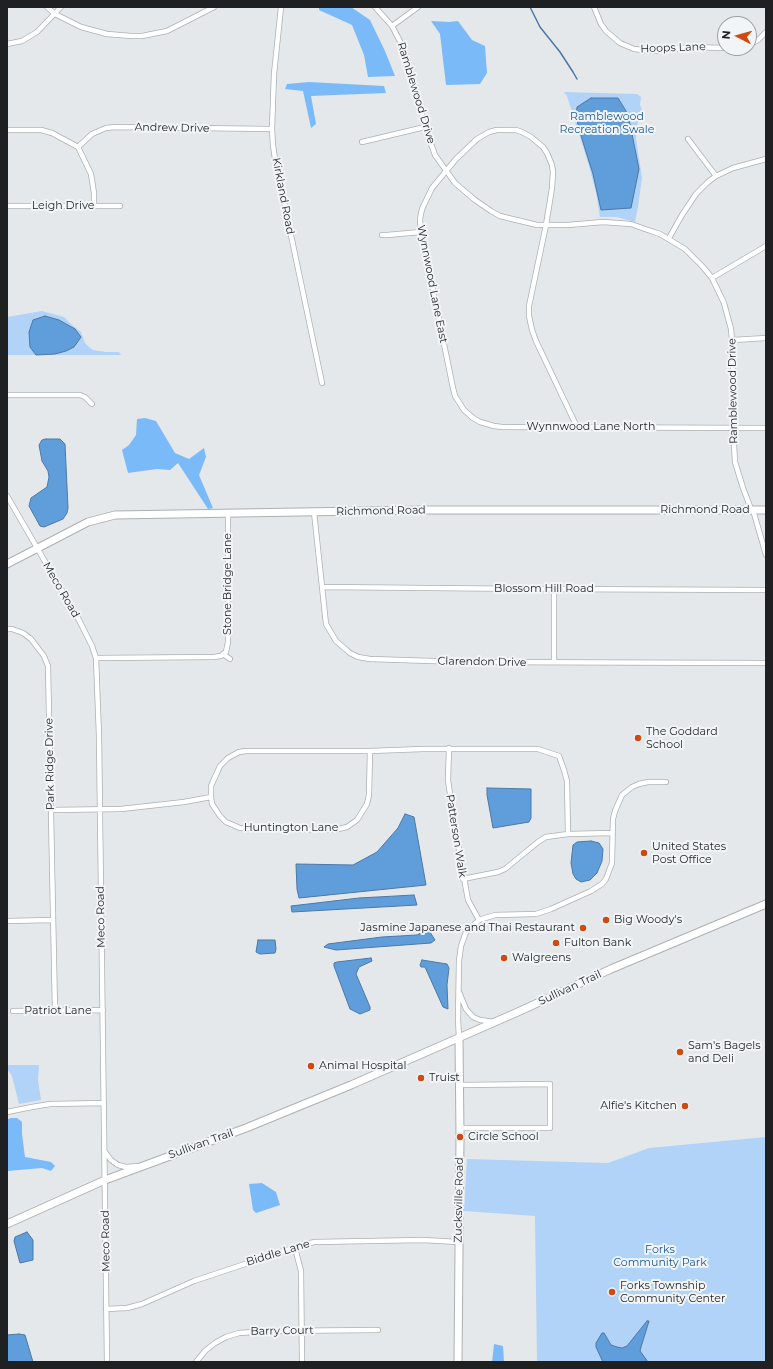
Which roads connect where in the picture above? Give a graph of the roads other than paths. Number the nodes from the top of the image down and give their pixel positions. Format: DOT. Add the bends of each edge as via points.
graph roads {
  1 [pos="47,7"];
  2 [pos="61,7"];
  3 [pos="214,7"];
  4 [pos="281,7"];
  5 [pos="375,7"];
  6 [pos="418,7"];
  7 [pos="594,7"];
  8 [pos="55,14"];
  9 [pos="392,26"];
  10 [pos="766,32"];
  11 [pos="757,41"];
  12 [pos="7,44"];
  13 [pos="717,48"];
  14 [pos="425,126"];
  15 [pos="272,128"];
  16 [pos="7,130"];
  17 [pos="688,139"];
  18 [pos="362,142"];
  19 [pos="78,147"];
  20 [pos="766,159"];
  21 [pos="447,171"];
  22 [pos="716,176"];
  23 [pos="7,206"];
  24 [pos="94,206"];
  25 [pos="120,206"];
  26 [pos="546,225"];
  27 [pos="420,232"];
  28 [pos="382,235"];
  29 [pos="670,240"];
  30 [pos="766,246"];
  31 [pos="712,278"];
  32 [pos="766,338"];
  33 [pos="733,340"];
  34 [pos="322,383"];
  35 [pos="7,395"];
  36 [pos="458,402"];
  37 [pos="92,404"];
  38 [pos="577,426"];
  39 [pos="733,428"];
  40 [pos="766,428"];
  41 [pos="7,496"];
  42 [pos="753,510"];
  43 [pos="766,510"];
  44 [pos="314,512"];
  45 [pos="228,513"];
  46 [pos="37,548"];
  47 [pos="766,555"];
  48 [pos="7,564"];
  49 [pos="322,587"];
  50 [pos="554,589"];
  51 [pos="766,590"];
  52 [pos="7,629"];
  53 [pos="223,654"];
  54 [pos="96,658"];
  55 [pos="230,659"];
  56 [pos="554,662"];
  57 [pos="766,663"];
  58 [pos="449,748"];
  59 [pos="370,751"];
  60 [pos="666,782"];
  61 [pos="211,797"];
  62 [pos="100,809"];
  63 [pos="51,810"];
  64 [pos="612,833"];
  65 [pos="568,834"];
  66 [pos="464,879"];
  67 [pos="766,904"];
  68 [pos="53,920"];
  69 [pos="479,920"];
  70 [pos="7,921"];
  71 [pos="458,988"];
  72 [pos="103,1010"];
  73 [pos="13,1011"];
  74 [pos="55,1011"];
  75 [pos="496,1022"];
  76 [pos="459,1038"];
  77 [pos="460,1085"];
  78 [pos="104,1103"];
  79 [pos="7,1112"];
  80 [pos="460,1128"];
  81 [pos="104,1152"];
  82 [pos="143,1166"];
  83 [pos="105,1180"];
  84 [pos="7,1224"];
  85 [pos="458,1242"];
  86 [pos="295,1248"];
  87 [pos="106,1309"];
  88 [pos="378,1330"];
  89 [pos="302,1331"];
  90 [pos="107,1362"];
  91 [pos="196,1362"];
  92 [pos="302,1362"];
  93 [pos="458,1362"];
  1 -- 8 [label="street"];
  2 -- 8 [label="street"];
  3 -- 8 [label="street" via="167,31 142,36 107,34 81,27"];
  4 -- 15 [label="street, Kirkland Road" via="274,69"];
  5 -- 9 [label="street, Ramblewood Drive"];
  6 -- 9 [label="street"];
  7 -- 13 [label="street, Hoops Lane" via="606,31 620,43 634,49 652,51 691,47"];
  8 -- 12 [label="street" via="37,32 22,41"];
  9 -- 14 [label="street, Ramblewood Drive" via="409,65"];
  10 -- 11 [label="street"];
  14 -- 18 [label="street"];
  14 -- 21 [label="street, Ramblewood Drive" via="435,155"];
  15 -- 19 [label="street, Andrew Drive" via="115,127 92,134"];
  15 -- 34 [label="street, Kirkland Road" via="275,159"];
  16 -- 19 [label="street" via="41,130"];
  17 -- 22 [label="street"];
  19 -- 24 [label="street" via="90,174"];
  20 -- 22 [label="street" via="737,166"];
  21 -- 26 [label="street, Ramblewood Drive" via="462,190 500,216 525,223"];
  21 -- 26 [label="street" via="471,145 489,132 502,129 522,132 543,147 552,165 552,188"];
  21 -- 27 [label="street, Wynnwood Lane East" via="428,193 420,219"];
  22 -- 29 [label="street" via="696,194"];
  23 -- 24 [label="street, Leigh Drive"];
  24 -- 25 [label="street, Leigh Drive"];
  26 -- 29 [label="street, Ramblewood Drive" via="603,222 624,224 646,229"];
  26 -- 38 [label="street" via="529,316 536,342"];
  27 -- 28 [label="street"];
  27 -- 36 [label="street, Wynnwood Lane East"];
  29 -- 31 [label="street, Ramblewood Drive" via="694,257"];
  30 -- 31 [label="street"];
  31 -- 33 [label="street, Ramblewood Drive" via="724,303"];
  32 -- 33 [label="street"];
  33 -- 39 [label="street, Ramblewood Drive"];
  35 -- 37 [label="street" via="80,395"];
  36 -- 38 [label="street, Wynnwood Lane North" via="473,418 494,426"];
  38 -- 39 [label="street, Wynnwood Lane North"];
  39 -- 40 [label="street, Wynnwood Lane North"];
  39 -- 42 [label="street, Ramblewood Drive" via="735,462"];
  41 -- 46 [label="street, Meco Road"];
  42 -- 43 [label="street, Richmond Road"];
  42 -- 44 [label="street, Richmond Road"];
  42 -- 47 [label="street, Ramblewood Drive"];
  44 -- 45 [label="street, Richmond Road"];
  44 -- 49 [label="street, Clarendon Drive"];
  45 -- 46 [label="street, Richmond Road" via="106,516 88,522"];
  45 -- 53 [label="street, Stone Bridge Lane" via="228,642"];
  46 -- 48 [label="street, Richmond Road"];
  46 -- 54 [label="street, Meco Road" via="79,620"];
  49 -- 50 [label="street, Blossom Hill Road"];
  49 -- 56 [label="street, Clarendon Drive" via="326,624 336,642 358,657 448,662"];
  50 -- 51 [label="street, Blossom Hill Road"];
  50 -- 56 [label="street"];
  52 -- 63 [label="street, Park Ridge Drive" via="23,633 31,639 48,666"];
  53 -- 54 [label="street" via="214,657"];
  53 -- 55 [label="street"];
  54 -- 62 [label="street, Meco Road"];
  56 -- 57 [label="street, Clarendon Drive"];
  58 -- 59 [label="street"];
  58 -- 65 [label="street" via="530,748 559,756 567,781"];
  58 -- 66 [label="street, Patterson Walk" via="449,791"];
  59 -- 61 [label="street" via="239,752 220,766 211,786"];
  59 -- 61 [label="street, Huntington Lane" via="368,804 357,820 347,827 334,830 240,828 226,822 220,816 212,804"];
  60 -- 64 [label="street" via="639,784 622,795 615,811"];
  61 -- 62 [label="street" via="150,807"];
  62 -- 63 [label="street"];
  62 -- 72 [label="street, Meco Road"];
  63 -- 68 [label="street, Park Ridge Drive"];
  64 -- 65 [label="street"];
  64 -- 69 [label="street" via="612,863 606,880 597,888 536,914 495,915"];
  65 -- 66 [label="street" via="546,837 505,869"];
  66 -- 69 [label="street, Patterson Walk" via="468,900"];
  67 -- 75 [label="street, Sullivan Trail" via="611,969"];
  68 -- 70 [label="street"];
  68 -- 74 [label="street, Park Ridge Drive"];
  69 -- 71 [label="street" via="466,932 461,946"];
  71 -- 75 [label="street" via="466,1009 473,1017"];
  71 -- 76 [label="street"];
  72 -- 74 [label="street, Patriot Lane"];
  72 -- 78 [label="street, Meco Road"];
  73 -- 74 [label="street, Patriot Lane"];
  75 -- 76 [label="street, Sullivan Trail"];
  76 -- 77 [label="street, Zucksville Road"];
  76 -- 82 [label="street, Sullivan Trail" via="350,1086"];
  77 -- 80 [label="street, Zucksville Road"];
  77 -- 80 [label="street" via="550,1084 550,1128"];
  78 -- 79 [label="street" via="50,1104"];
  78 -- 81 [label="street, Meco Road"];
  80 -- 85 [label="street, Zucksville Road"];
  81 -- 82 [label="street" via="118,1165"];
  81 -- 83 [label="street, Meco Road"];
  82 -- 83 [label="street, Sullivan Trail"];
  83 -- 84 [label="street, Sullivan Trail"];
  83 -- 87 [label="street, Meco Road"];
  85 -- 86 [label="street, Biddle Lane" via="325,1241"];
  85 -- 93 [label="street, Zucksville Road"];
  86 -- 87 [label="street, Biddle Lane" via="194,1280 142,1304"];
  86 -- 89 [label="street" via="301,1271"];
  87 -- 90 [label="street, Meco Road"];
  88 -- 89 [label="street, Barry Court"];
  89 -- 91 [label="street, Barry Court" via="239,1333 215,1343"];
  89 -- 92 [label="street"];
}
